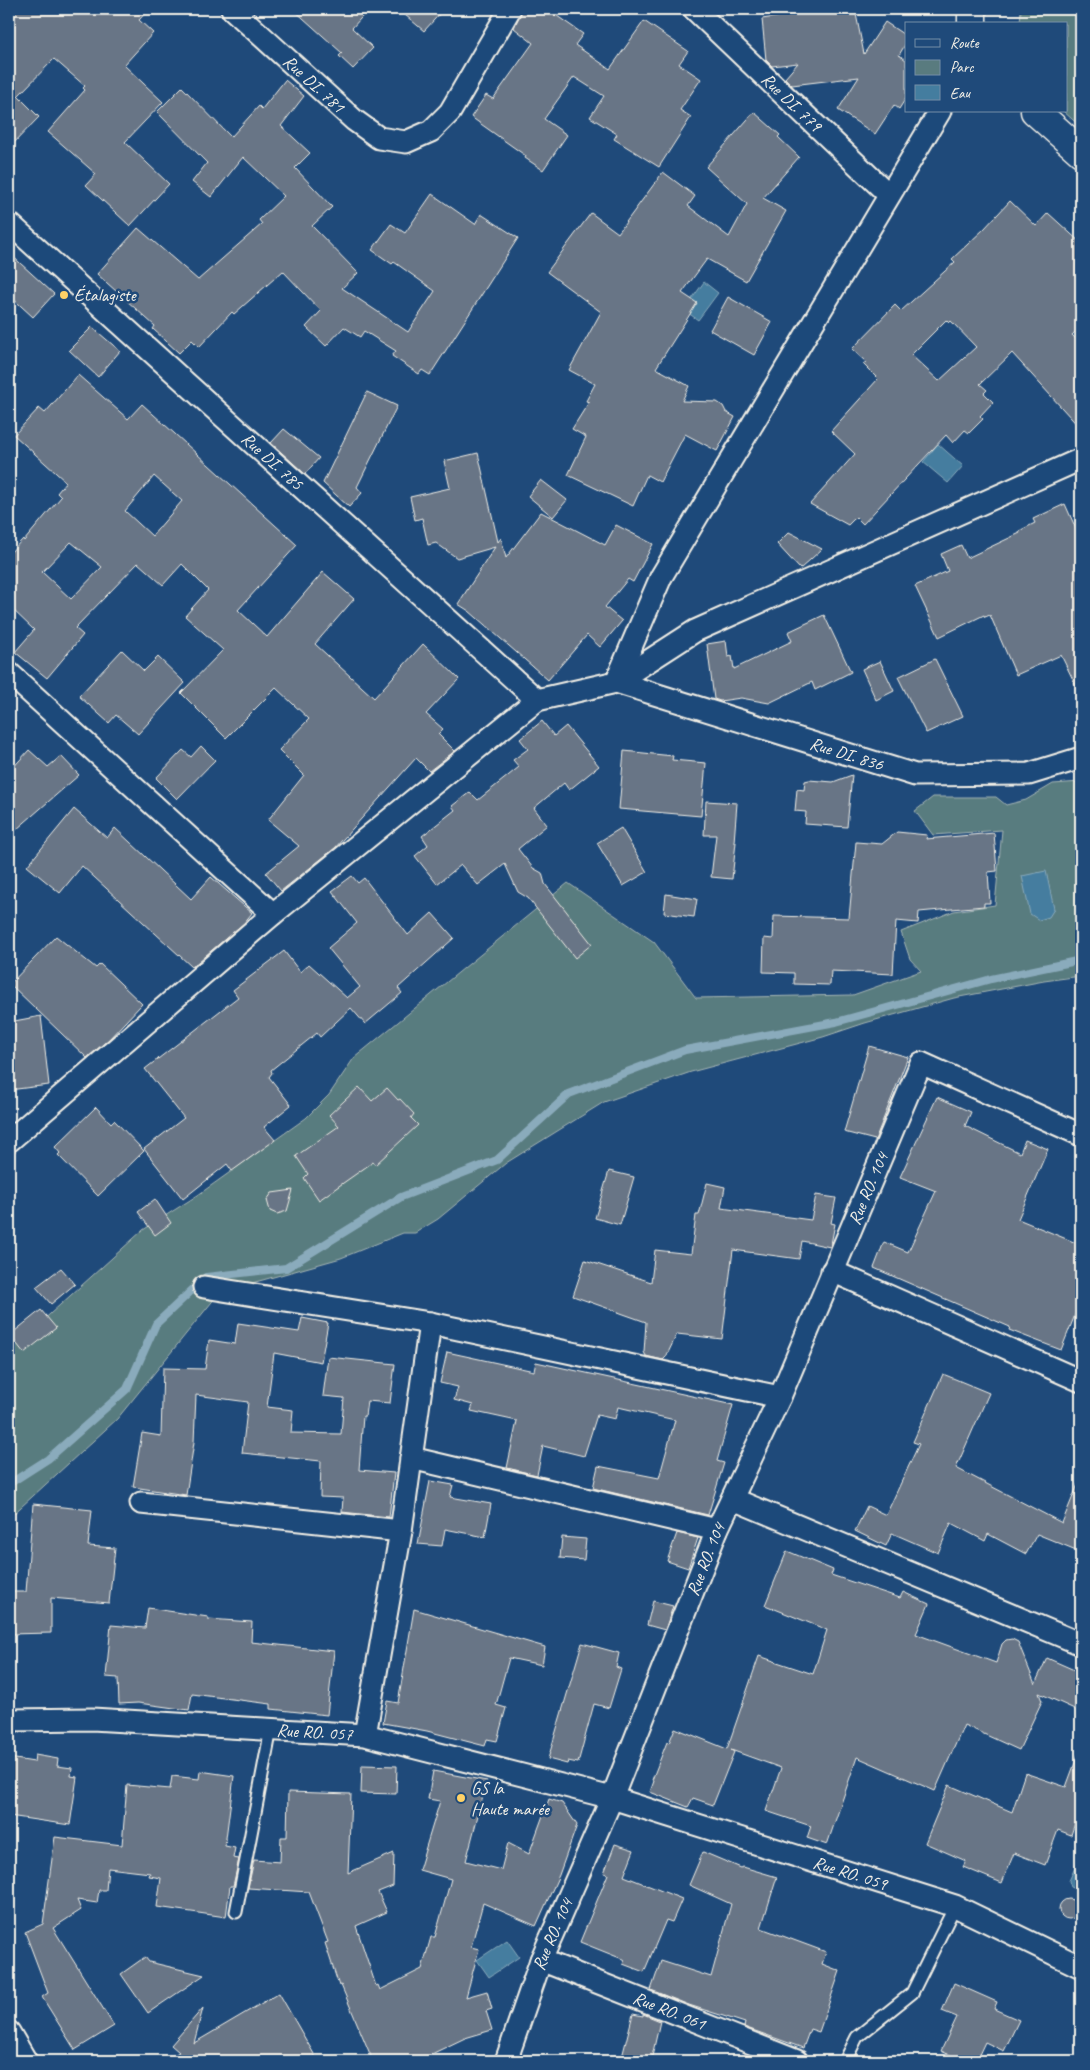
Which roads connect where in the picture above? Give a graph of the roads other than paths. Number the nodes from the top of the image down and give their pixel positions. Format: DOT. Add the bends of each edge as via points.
graph roads {
  1 [pos="232,9"];
  2 [pos="510,9"];
  3 [pos="694,9"];
  4 [pos="972,9"];
  5 [pos="972,22"];
  6 [pos="939,112"];
  7 [pos="1036,112"];
  8 [pos="1081,152"];
  9 [pos="889,195"];
  10 [pos="9,223"];
  11 [pos="1081,459"];
  12 [pos="9,673"];
  13 [pos="616,682"];
  14 [pos="537,700"];
  15 [pos="1081,758"];
  16 [pos="273,914"];
  17 [pos="1081,1135"];
  18 [pos="9,1141"];
  19 [pos="832,1272"];
  20 [pos="204,1287"];
  21 [pos="430,1323"];
  22 [pos="1081,1382"];
  23 [pos="780,1397"];
  24 [pos="411,1458"];
  25 [pos="733,1499"];
  26 [pos="141,1503"];
  27 [pos="717,1530"];
  28 [pos="401,1531"];
  29 [pos="1081,1644"];
  30 [pos="9,1720"];
  31 [pos="271,1729"];
  32 [pos="365,1735"];
  33 [pos="612,1798"];
  34 [pos="954,1906"];
  35 [pos="236,1912"];
  36 [pos="541,1960"];
  37 [pos="1081,1967"];
  38 [pos="9,2032"];
  39 [pos="26,2061"];
  40 [pos="506,2061"];
  41 [pos="797,2061"];
  42 [pos="845,2061"];
  1 -- 2 [label="street, Rue DI. 781" via="354,120 379,138 406,142 431,131 450,112"];
  3 -- 9 [label="street, Rue DI. 779"];
  4 -- 5 [label="street"];
  6 -- 9 [label="street"];
  7 -- 8 [label="street"];
  9 -- 13 [label="street" via="661,577"];
  10 -- 14 [label="street, Rue DI. 785"];
  11 -- 13 [label="street" via="694,632"];
  12 -- 16 [label="street"];
  13 -- 14 [label="street"];
  13 -- 15 [label="street, Rue DI. 836" via="915,775 1029,774"];
  14 -- 16 [label="street"];
  16 -- 18 [label="street"];
  17 -- 19 [label="street, Rue RO. 104" via="921,1063"];
  19 -- 22 [label="street"];
  19 -- 23 [label="street, Rue RO. 104"];
  20 -- 21 [label="street"];
  21 -- 23 [label="street"];
  21 -- 24 [label="street"];
  23 -- 25 [label="street, Rue RO. 104"];
  24 -- 27 [label="street"];
  24 -- 28 [label="street"];
  25 -- 27 [label="street, Rue RO. 104"];
  25 -- 29 [label="street"];
  26 -- 28 [label="street"];
  27 -- 33 [label="street, Rue RO. 104"];
  28 -- 32 [label="street"];
  30 -- 31 [label="street, Rue RO. 057" via="92,1719"];
  31 -- 32 [label="street, Rue RO. 057"];
  31 -- 35 [label="lane"];
  32 -- 33 [label="street, Rue RO. 057"];
  33 -- 34 [label="street, Rue RO. 059"];
  33 -- 36 [label="street, Rue RO. 104"];
  34 -- 37 [label="street, Rue RO. 059"];
  34 -- 42 [label="lane" via="912,1993 857,2037"];
  36 -- 40 [label="street, Rue RO. 104"];
  36 -- 41 [label="street, Rue RO. 061"];
  38 -- 39 [label="street"];
}
